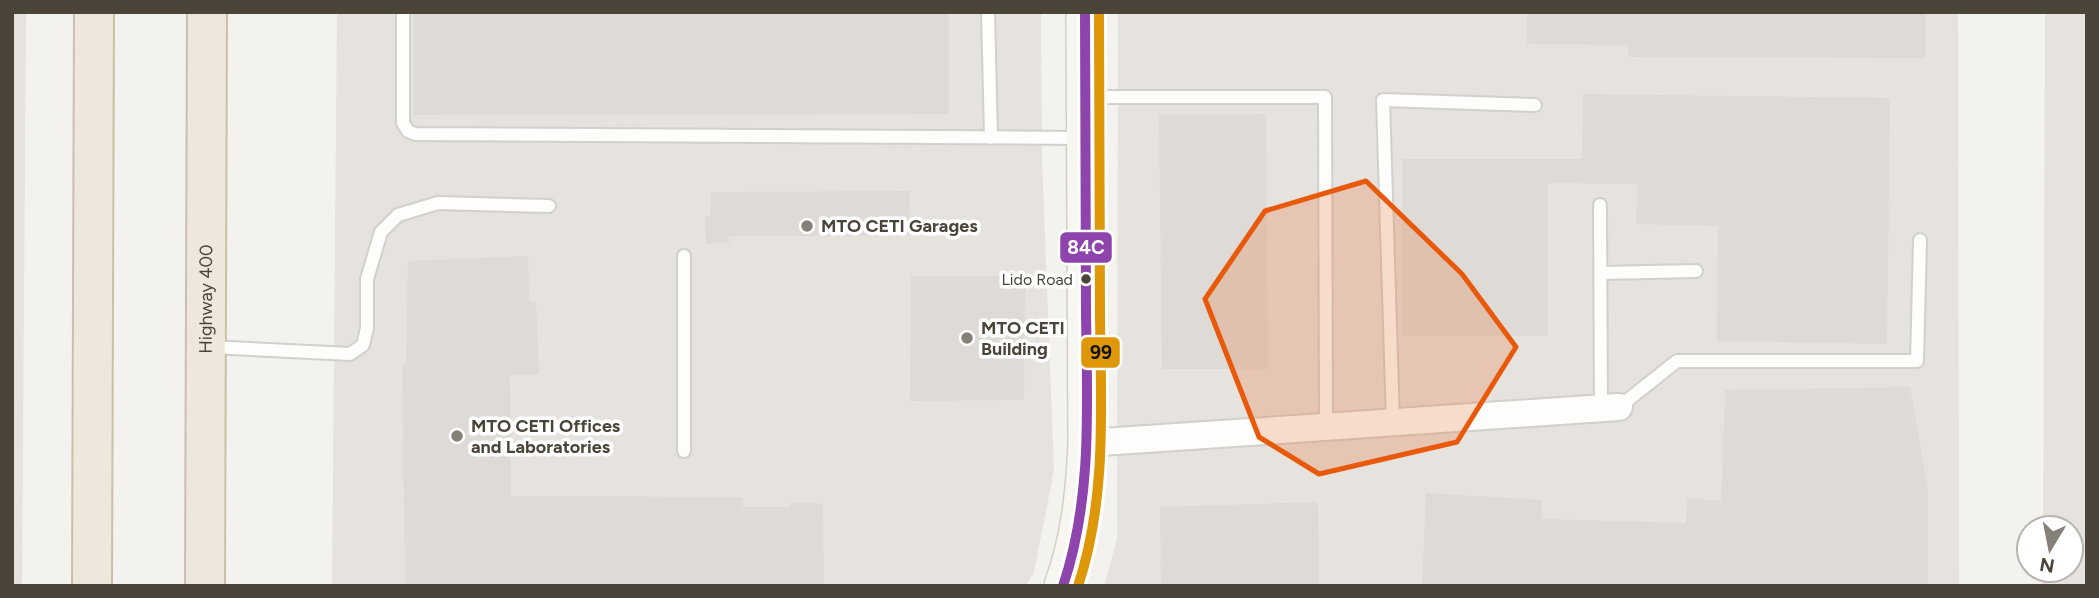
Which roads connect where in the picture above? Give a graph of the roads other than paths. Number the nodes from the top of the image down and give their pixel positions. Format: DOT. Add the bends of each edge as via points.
graph roads {
  1 [pos="94,12"];
  2 [pos="207,12"];
  3 [pos="403,12"];
  4 [pos="988,12"];
  5 [pos="1085,12"];
  6 [pos="1085,97"];
  7 [pos="1535,105"];
  8 [pos="991,138"];
  9 [pos="1085,138"];
  10 [pos="1601,205"];
  11 [pos="549,206"];
  12 [pos="1920,240"];
  13 [pos="684,256"];
  14 [pos="1696,271"];
  15 [pos="1601,274"];
  16 [pos="205,347"];
  17 [pos="1610,408"];
  18 [pos="1393,422"];
  19 [pos="1326,426"];
  20 [pos="1087,443"];
  21 [pos="684,451"];
  22 [pos="92,586"];
  23 [pos="205,586"];
  24 [pos="1063,586"];
  1 -- 22 [label="highway"];
  2 -- 16 [label="highway, Highway 400"];
  3 -- 8 [label="lane" via="404,123 415,134"];
  4 -- 8 [label="lane"];
  5 -- 6 [label="street"];
  6 -- 9 [label="street"];
  6 -- 19 [label="lane" via="1325,97"];
  7 -- 18 [label="lane" via="1383,100"];
  8 -- 9 [label="lane"];
  9 -- 20 [label="street"];
  10 -- 15 [label="lane"];
  11 -- 16 [label="lane" via="438,203 398,215 381,232 367,279 363,345 350,354"];
  12 -- 17 [label="lane" via="1917,361 1677,362"];
  13 -- 21 [label="lane"];
  14 -- 15 [label="lane"];
  15 -- 17 [label="lane"];
  16 -- 23 [label="highway, Highway 400"];
  17 -- 18 [label="street"];
  18 -- 19 [label="street"];
  19 -- 20 [label="street"];
  20 -- 24 [label="street" via="1085,488"];
}
